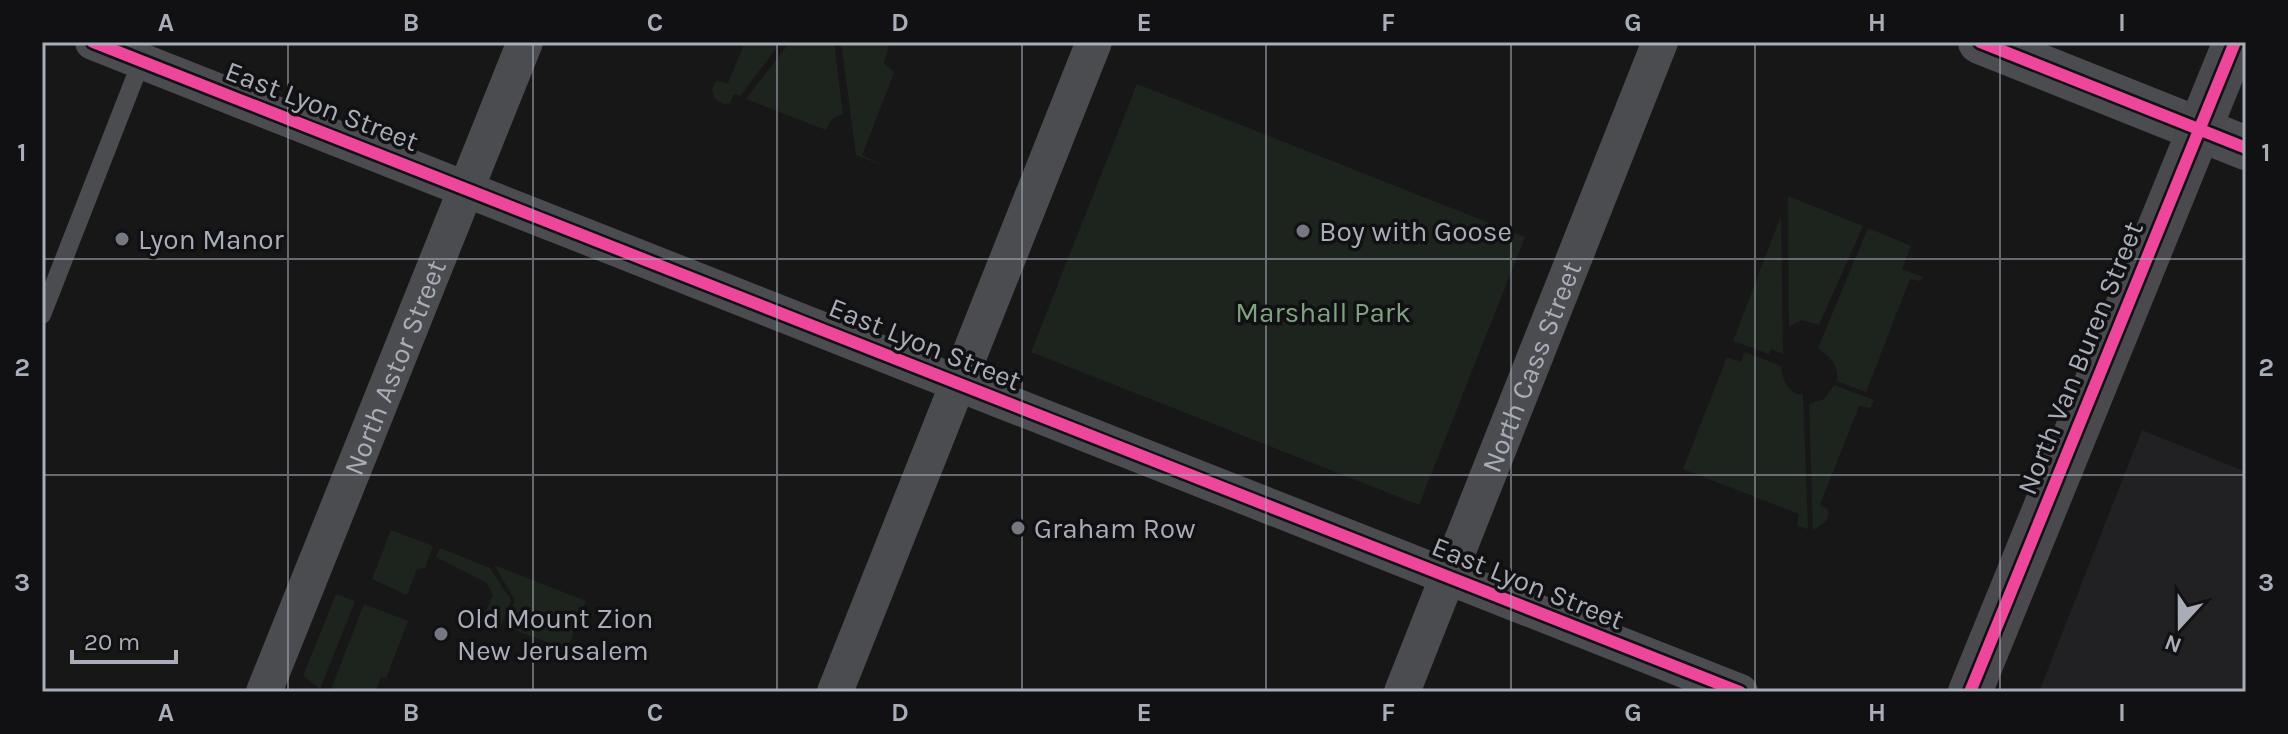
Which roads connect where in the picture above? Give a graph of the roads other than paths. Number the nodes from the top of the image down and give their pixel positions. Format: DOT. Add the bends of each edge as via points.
graph roads {
  1 [pos="93,42"];
  2 [pos="525,42"];
  3 [pos="1094,42"];
  4 [pos="1660,42"];
  5 [pos="1980,42"];
  6 [pos="2235,42"];
  7 [pos="141,62"];
  8 [pos="2200,129"];
  9 [pos="2246,148"];
  10 [pos="467,189"];
  11 [pos="42,315"];
  12 [pos="958,384"];
  13 [pos="1448,577"];
  14 [pos="1717,688"];
  15 [pos="264,692"];
  16 [pos="835,692"];
  17 [pos="1402,692"];
  18 [pos="1970,692"];
  1 -- 7 [label="street, East Lyon Street"];
  2 -- 10 [label="street, North Astor Street"];
  3 -- 12 [label="street"];
  4 -- 13 [label="street, North Cass Street"];
  5 -- 8 [label="street"];
  6 -- 8 [label="main road, North Van Buren Street"];
  7 -- 10 [label="street, East Lyon Street"];
  7 -- 11 [label="lane"];
  8 -- 9 [label="street"];
  8 -- 18 [label="main road, North Van Buren Street"];
  10 -- 12 [label="street, East Lyon Street"];
  10 -- 15 [label="street, North Astor Street"];
  12 -- 13 [label="street, East Lyon Street"];
  12 -- 16 [label="street"];
  13 -- 14 [label="street, East Lyon Street"];
  13 -- 17 [label="street, North Cass Street"];
}
